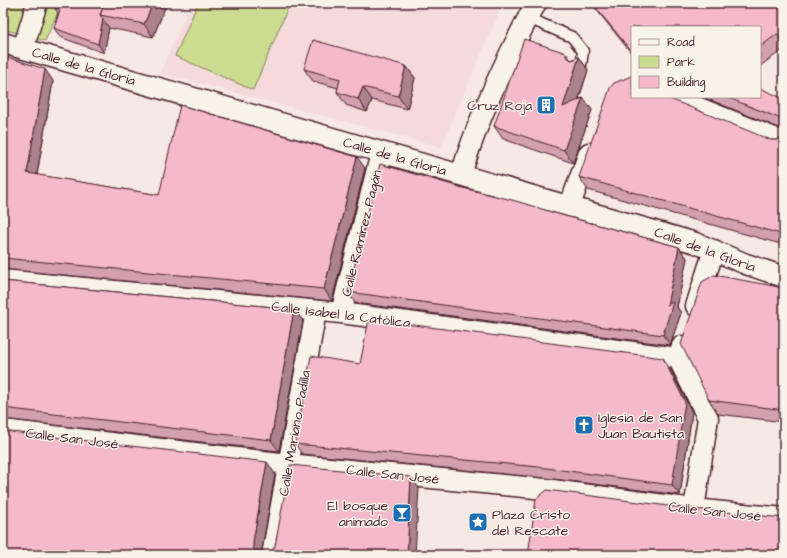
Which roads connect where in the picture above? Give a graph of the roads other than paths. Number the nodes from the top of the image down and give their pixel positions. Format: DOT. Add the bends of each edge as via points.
graph roads {
  1 [pos="37,3"];
  2 [pos="532,10"];
  3 [pos="3,43"];
  4 [pos="23,49"];
  5 [pos="581,66"];
  6 [pos="674,98"];
  7 [pos="596,133"];
  8 [pos="784,142"];
  9 [pos="381,153"];
  10 [pos="461,174"];
  11 [pos="570,205"];
  12 [pos="714,250"];
  13 [pos="784,277"];
  14 [pos="3,280"];
  15 [pos="316,310"];
  16 [pos="341,313"];
  17 [pos="678,358"];
  18 [pos="3,430"];
  19 [pos="288,464"];
  20 [pos="694,509"];
  21 [pos="784,518"];
  22 [pos="272,555"];
  1 -- 4 [label="street"];
  2 -- 5 [label="lane" via="572,37 583,51"];
  2 -- 10 [label="street" via="495,83"];
  3 -- 4 [label="street, Calle de la Gloria"];
  4 -- 9 [label="street, Calle de la Gloria"];
  6 -- 8 [label="street"];
  7 -- 11 [label="street"];
  9 -- 10 [label="street, Calle de la Gloria"];
  9 -- 16 [label="street, Calle Ramírez Pagán"];
  10 -- 11 [label="street, Calle de la Gloria"];
  11 -- 12 [label="street, Calle de la Gloria" via="696,242"];
  12 -- 13 [label="street, Calle de la Gloria"];
  12 -- 17 [label="street"];
  14 -- 15 [label="street, Calle Isabel la Católica"];
  15 -- 16 [label="street, Calle Isabel la Católica"];
  15 -- 19 [label="street, Calle Mariano Padilla"];
  16 -- 17 [label="street, Calle Isabel la Católica"];
  17 -- 20 [label="street" via="708,418"];
  18 -- 19 [label="street, Calle San José"];
  19 -- 20 [label="street, Calle San José" via="545,489"];
  19 -- 22 [label="street, Calle Mariano Padilla"];
  20 -- 21 [label="street, Calle San José"];
}
